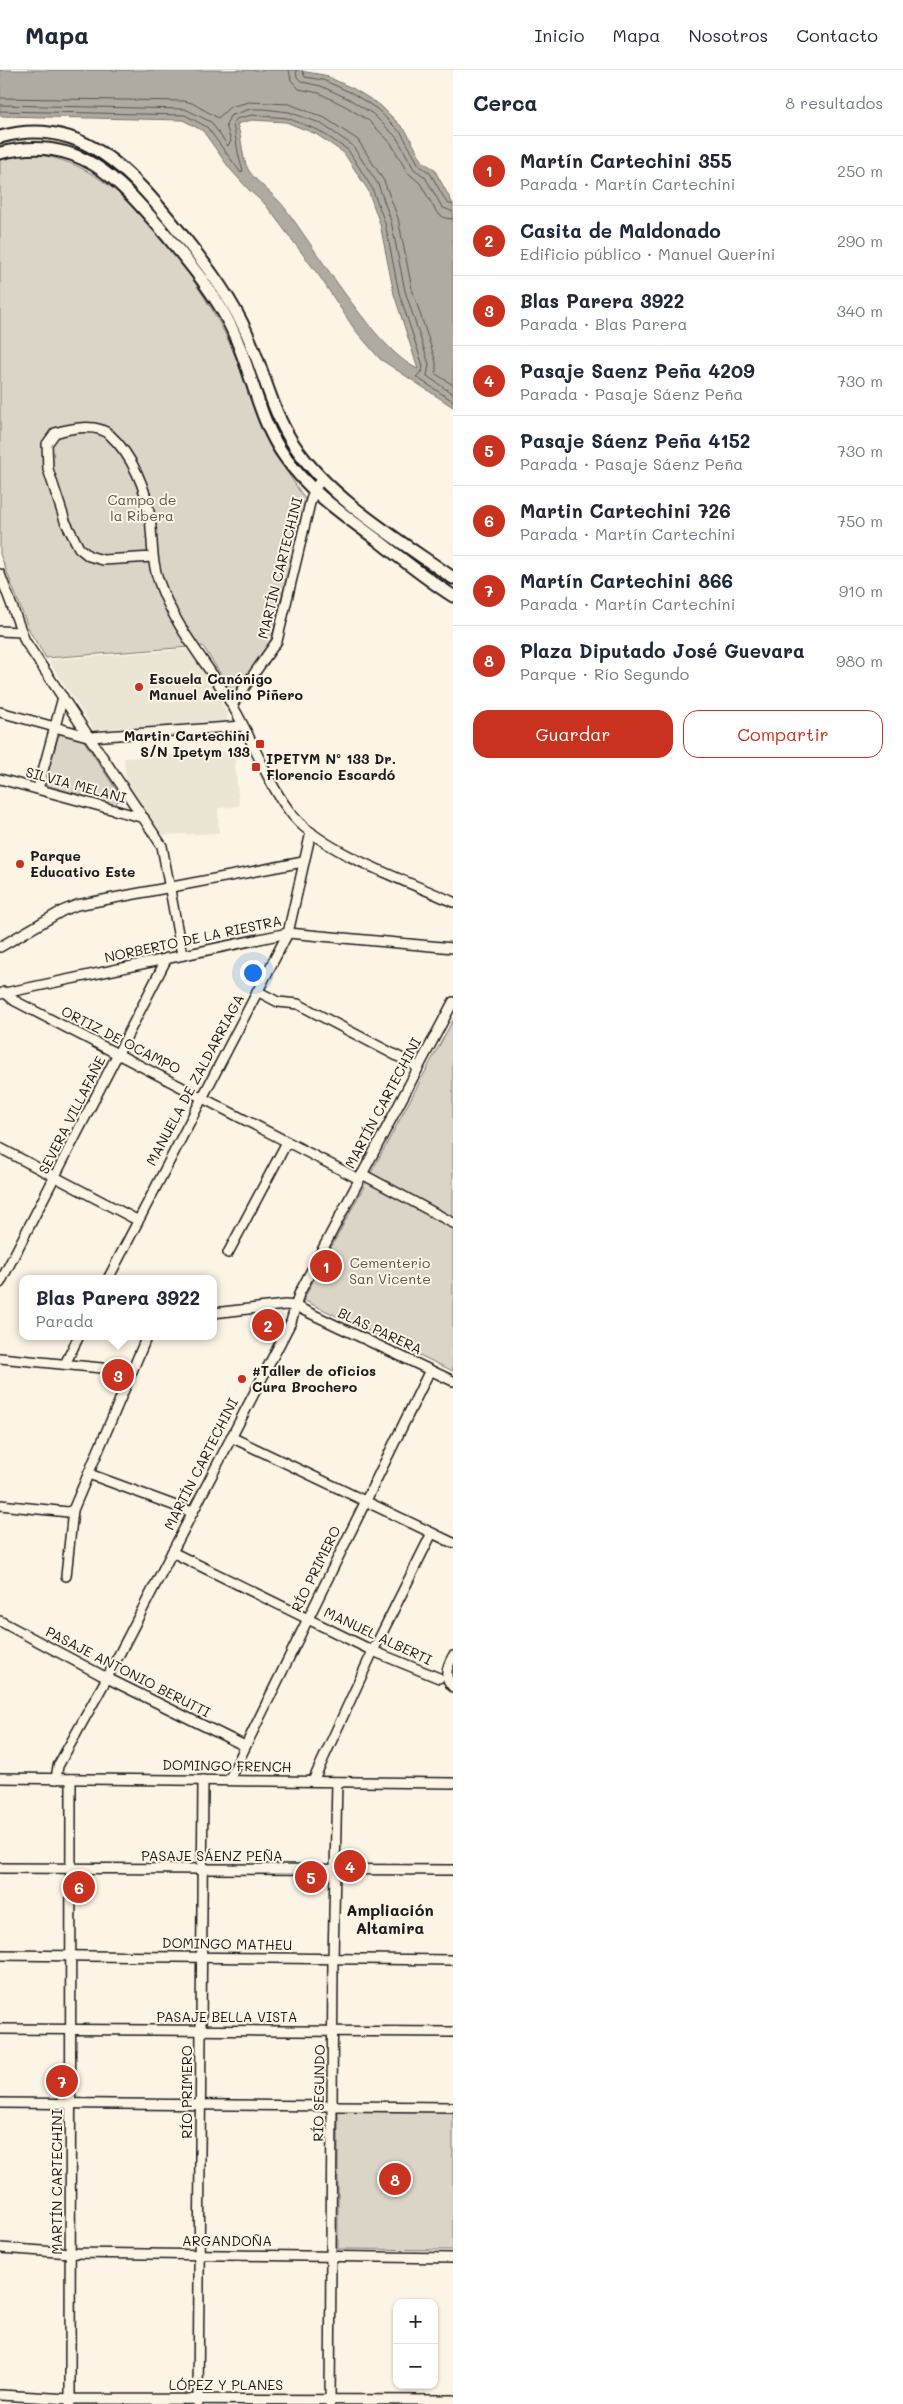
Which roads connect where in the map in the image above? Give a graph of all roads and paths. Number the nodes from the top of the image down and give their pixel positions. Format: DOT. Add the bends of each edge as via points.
graph roads {
  1 [pos="0,137"];
  2 [pos="0,153"];
  3 [pos="322,478"];
  4 [pos="314,490"];
  5 [pos="152,556"];
  6 [pos="0,574"];
  7 [pos="453,578"];
  8 [pos="453,596"];
  9 [pos="0,631"];
  10 [pos="21,632"];
  11 [pos="64,697"];
  12 [pos="232,704"];
  13 [pos="0,712"];
  14 [pos="243,726"];
  15 [pos="55,727"];
  16 [pos="91,737"];
  17 [pos="0,779"];
  18 [pos="38,789"];
  19 [pos="144,818"];
  20 [pos="311,832"];
  21 [pos="303,862"];
  22 [pos="171,887"];
  23 [pos="453,902"];
  24 [pos="288,933"];
  25 [pos="0,947"];
  26 [pos="453,948"];
  27 [pos="182,955"];
  28 [pos="167,958"];
  29 [pos="257,991"];
  30 [pos="2,993"];
  31 [pos="453,1002"];
  32 [pos="119,1054"];
  33 [pos="418,1067"];
  34 [pos="202,1097"];
  35 [pos="287,1142"];
  36 [pos="0,1148"];
  37 [pos="360,1176"];
  38 [pos="55,1177"];
  39 [pos="137,1220"];
  40 [pos="453,1223"];
  41 [pos="228,1253"];
  42 [pos="110,1275"];
  43 [pos="0,1283"];
  44 [pos="295,1306"];
  45 [pos="217,1313"];
  46 [pos="77,1340"];
  47 [pos="146,1340"];
  48 [pos="0,1358"];
  49 [pos="65,1364"];
  50 [pos="430,1370"];
  51 [pos="132,1371"];
  52 [pos="453,1381"];
  53 [pos="231,1437"];
  54 [pos="89,1474"];
  55 [pos="365,1502"];
  56 [pos="0,1504"];
  57 [pos="73,1510"];
  58 [pos="192,1512"];
  59 [pos="432,1533"];
  60 [pos="453,1542"];
  61 [pos="172,1552"];
  62 [pos="66,1576"];
  63 [pos="308,1618"];
  64 [pos="0,1621"];
  65 [pos="373,1651"];
  66 [pos="453,1656"];
  67 [pos="107,1678"];
  68 [pos="446,1682"];
  69 [pos="245,1746"];
  70 [pos="0,1778"];
  71 [pos="56,1779"];
  72 [pos="71,1779"];
  73 [pos="203,1780"];
  74 [pos="229,1780"];
  75 [pos="313,1781"];
  76 [pos="337,1782"];
  77 [pos="453,1783"];
  78 [pos="0,1868"];
  79 [pos="72,1869"];
  80 [pos="202,1870"];
  81 [pos="336,1870"];
  82 [pos="453,1870"];
  83 [pos="0,1956"];
  84 [pos="72,1956"];
  85 [pos="201,1958"];
  86 [pos="333,1959"];
  87 [pos="453,1960"];
  88 [pos="0,2029"];
  89 [pos="72,2030"];
  90 [pos="201,2031"];
  91 [pos="333,2031"];
  92 [pos="453,2032"];
  93 [pos="70,2102"];
  94 [pos="0,2103"];
  95 [pos="200,2104"];
  96 [pos="332,2105"];
  97 [pos="453,2107"];
  98 [pos="0,2248"];
  99 [pos="71,2253"];
  100 [pos="199,2255"];
  101 [pos="331,2256"];
  102 [pos="453,2258"];
  103 [pos="0,2395"];
  104 [pos="453,2400"];
  105 [pos="198,2401"];
  106 [pos="330,2401"];
  107 [pos="70,2402"];
  1 -- 3 [label="main road" via="48,133 78,140 108,156 145,189 217,281 256,354 286,432"];
  2 -- 4 [label="main road" via="32,148 70,154 102,168 125,188 213,296 239,345 277,443 297,473"];
  3 -- 4 [label="street, MARTÍN CARTECHINI"];
  3 -- 7 [label="main road" via="369,518"];
  4 -- 8 [label="main road"];
  4 -- 12 [label="street, MARTÍN CARTECHINI" via="277,641"];
  5 -- 5 [label="street" via="103,560 89,556 79,548 65,521 48,469 47,444 55,433 83,428 101,430 116,442 132,464 144,493 150,516"];
  5 -- 12 [label="street" via="160,584 182,629"];
  6 -- 10 [label="street"];
  9 -- 10 [label="street"];
  10 -- 11 [label="street"];
  11 -- 15 [label="street"];
  11 -- 16 [label="street"];
  12 -- 14 [label="street"];
  13 -- 15 [label="street"];
  14 -- 16 [label="street"];
  14 -- 20 [label="street" via="284,803"];
  15 -- 16 [label="street"];
  15 -- 18 [label="street"];
  16 -- 19 [label="street"];
  17 -- 18 [label="street, SILVIA MELANI"];
  18 -- 19 [label="street, SILVIA MELANI"];
  19 -- 22 [label="street" via="162,846"];
  20 -- 21 [label="street, MANUELA DE ZALDARRIAGA"];
  20 -- 23 [label="street" via="331,845"];
  21 -- 22 [label="street"];
  21 -- 24 [label="street, MANUELA DE ZALDARRIAGA"];
  22 -- 25 [label="street" via="68,908"];
  22 -- 27 [label="street"];
  24 -- 26 [label="street, NORBERTO DE LA RIESTRA"];
  24 -- 27 [label="street, NORBERTO DE LA RIESTRA"];
  24 -- 29 [label="street, MANUELA DE ZALDARRIAGA"];
  27 -- 28 [label="street, NORBERTO DE LA RIESTRA"];
  28 -- 30 [label="street, NORBERTO DE LA RIESTRA"];
  28 -- 32 [label="street, SEVERA VILLAFAÑE"];
  29 -- 33 [label="street" via="278,1002 298,1004"];
  29 -- 34 [label="street, MANUELA DE ZALDARRIAGA"];
  30 -- 32 [label="street, ORTIZ DE OCAMPO"];
  31 -- 33 [label="street, MARTÍN CARTECHINI"];
  32 -- 34 [label="street, ORTIZ DE OCAMPO"];
  32 -- 38 [label="street, SEVERA VILLAFAÑE"];
  33 -- 37 [label="street, MARTÍN CARTECHINI"];
  34 -- 35 [label="street, ORTIZ DE OCAMPO"];
  34 -- 39 [label="street, MANUELA DE ZALDARRIAGA"];
  35 -- 37 [label="street, ORTIZ DE OCAMPO"];
  35 -- 41 [label="street"];
  36 -- 38 [label="street"];
  37 -- 40 [label="street, ORTIZ DE OCAMPO"];
  37 -- 44 [label="street, MARTÍN CARTECHINI"];
  38 -- 39 [label="street"];
  38 -- 43 [label="street, SEVERA VILLAFAÑE"];
  39 -- 42 [label="street, MANUELA DE ZALDARRIAGA"];
  44 -- 45 [label="street"];
  44 -- 50 [label="street, BLAS PARERA"];
  44 -- 53 [label="street, MARTÍN CARTECHINI" via="291,1322"];
  46 -- 49 [label="street"];
  47 -- 51 [label="street"];
  48 -- 49 [label="street"];
  49 -- 51 [label="street"];
  50 -- 52 [label="street, BLAS PARERA"];
  50 -- 55 [label="street, RÍO PRIMERO"];
  51 -- 54 [label="street"];
  53 -- 55 [label="street"];
  53 -- 58 [label="street, MARTÍN CARTECHINI"];
  54 -- 57 [label="street"];
  54 -- 58 [label="street"];
  55 -- 59 [label="street"];
  55 -- 63 [label="street, RÍO PRIMERO"];
  56 -- 57 [label="street"];
  57 -- 62 [label="street"];
  58 -- 61 [label="street, MARTÍN CARTECHINI"];
  59 -- 60 [label="street"];
  59 -- 65 [label="street"];
  61 -- 63 [label="street, MANUEL ALBERTI"];
  61 -- 67 [label="street, MARTÍN CARTECHINI"];
  63 -- 65 [label="street, MANUEL ALBERTI"];
  63 -- 69 [label="street, RÍO PRIMERO"];
  64 -- 67 [label="street, PASAJE ANTONIO BERUTTI"];
  65 -- 68 [label="street, MANUEL ALBERTI"];
  65 -- 75 [label="street"];
  66 -- 68 [label="street"];
  67 -- 69 [label="street, PASAJE ANTONIO BERUTTI"];
  67 -- 71 [label="street, MARTÍN CARTECHINI" via="58,1766"];
  69 -- 74 [label="street, RÍO PRIMERO"];
  70 -- 71 [label="street, DOMINGO FRENCH"];
  71 -- 72 [label="street, DOMINGO FRENCH"];
  72 -- 73 [label="street, DOMINGO FRENCH"];
  72 -- 79 [label="street, MARTÍN CARTECHINI"];
  73 -- 74 [label="street, DOMINGO FRENCH"];
  73 -- 80 [label="street, RÍO PRIMERO"];
  74 -- 75 [label="street, DOMINGO FRENCH"];
  75 -- 76 [label="street, DOMINGO FRENCH"];
  76 -- 77 [label="street, DOMINGO FRENCH"];
  76 -- 81 [label="street, RÍO SEGUNDO"];
  78 -- 79 [label="street, PASAJE SÁENZ PEÑA"];
  79 -- 80 [label="street, PASAJE SÁENZ PEÑA"];
  79 -- 84 [label="street, MARTÍN CARTECHINI"];
  80 -- 81 [label="street, PASAJE SÁENZ PEÑA"];
  80 -- 85 [label="street, RÍO PRIMERO"];
  81 -- 82 [label="street, PASAJE SÁENZ PEÑA"];
  81 -- 86 [label="street, RÍO SEGUNDO"];
  83 -- 84 [label="street, DOMINGO MATHEU"];
  84 -- 85 [label="street, DOMINGO MATHEU"];
  84 -- 89 [label="street, MARTÍN CARTECHINI"];
  85 -- 86 [label="street, DOMINGO MATHEU"];
  85 -- 90 [label="street, RÍO PRIMERO"];
  86 -- 87 [label="street, DOMINGO MATHEU"];
  86 -- 91 [label="street, RÍO SEGUNDO"];
  88 -- 89 [label="street, PASAJE BELLA VISTA"];
  89 -- 90 [label="street, PASAJE BELLA VISTA"];
  89 -- 93 [label="street, MARTÍN CARTECHINI"];
  90 -- 91 [label="street, PASAJE BELLA VISTA"];
  90 -- 95 [label="street, RÍO PRIMERO"];
  91 -- 92 [label="street, PASAJE BELLA VISTA"];
  91 -- 96 [label="street, RÍO SEGUNDO"];
  93 -- 94 [label="street"];
  93 -- 95 [label="street"];
  93 -- 99 [label="street, MARTÍN CARTECHINI"];
  95 -- 96 [label="street"];
  95 -- 100 [label="street, RÍO PRIMERO"];
  96 -- 97 [label="street"];
  96 -- 101 [label="street, RÍO SEGUNDO"];
  98 -- 99 [label="street, ARGANDOÑA"];
  99 -- 100 [label="street, ARGANDOÑA"];
  99 -- 107 [label="street, MARTÍN CARTECHINI"];
  100 -- 101 [label="street, ARGANDOÑA"];
  100 -- 105 [label="street, RÍO PRIMERO"];
  101 -- 102 [label="street, ARGANDOÑA"];
  101 -- 106 [label="street, RÍO SEGUNDO"];
  103 -- 107 [label="street, LÓPEZ Y PLANES"];
  104 -- 106 [label="street, LÓPEZ Y PLANES"];
  105 -- 106 [label="street, LÓPEZ Y PLANES"];
  105 -- 107 [label="street, LÓPEZ Y PLANES"];
}
